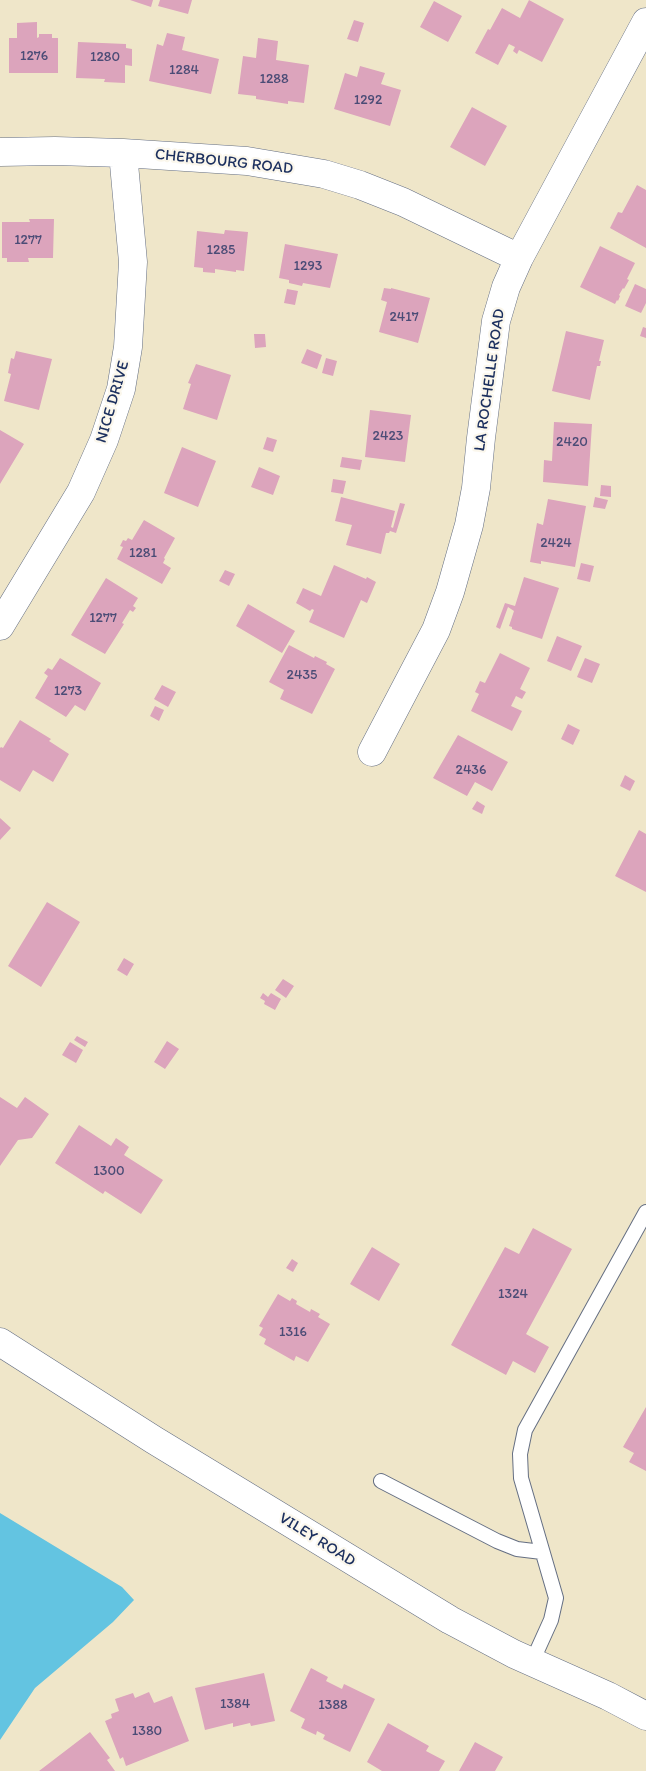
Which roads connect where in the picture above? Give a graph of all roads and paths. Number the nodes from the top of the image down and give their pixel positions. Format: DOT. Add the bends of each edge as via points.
graph roads {
  1 [pos="646,22"];
  2 [pos="0,152"];
  3 [pos="123,153"];
  4 [pos="519,258"];
  5 [pos="0,626"];
  6 [pos="372,752"];
  7 [pos="646,1212"];
  8 [pos="0,1342"];
  9 [pos="381,1481"];
  10 [pos="542,1552"];
  11 [pos="532,1662"];
  12 [pos="646,1716"];
  1 -- 4 [label="street, LA ROCHELLE ROAD"];
  2 -- 3 [label="street, CHERBOURG ROAD"];
  3 -- 4 [label="street, CHERBOURG ROAD" via="247,161 324,174 403,202"];
  3 -- 5 [label="street, NICE DRIVE" via="133,262 128,347 121,389 104,440 81,492"];
  4 -- 6 [label="street, LA ROCHELLE ROAD" via="496,321 476,488 450,592 436,630"];
  7 -- 10 [label="lane" via="525,1430 520,1454 521,1478"];
  8 -- 11 [label="street, VILEY ROAD" via="381,1580"];
  9 -- 10 [label="lane" via="517,1550"];
  10 -- 11 [label="lane" via="556,1598"];
  11 -- 12 [label="street, VILEY ROAD"];
}
